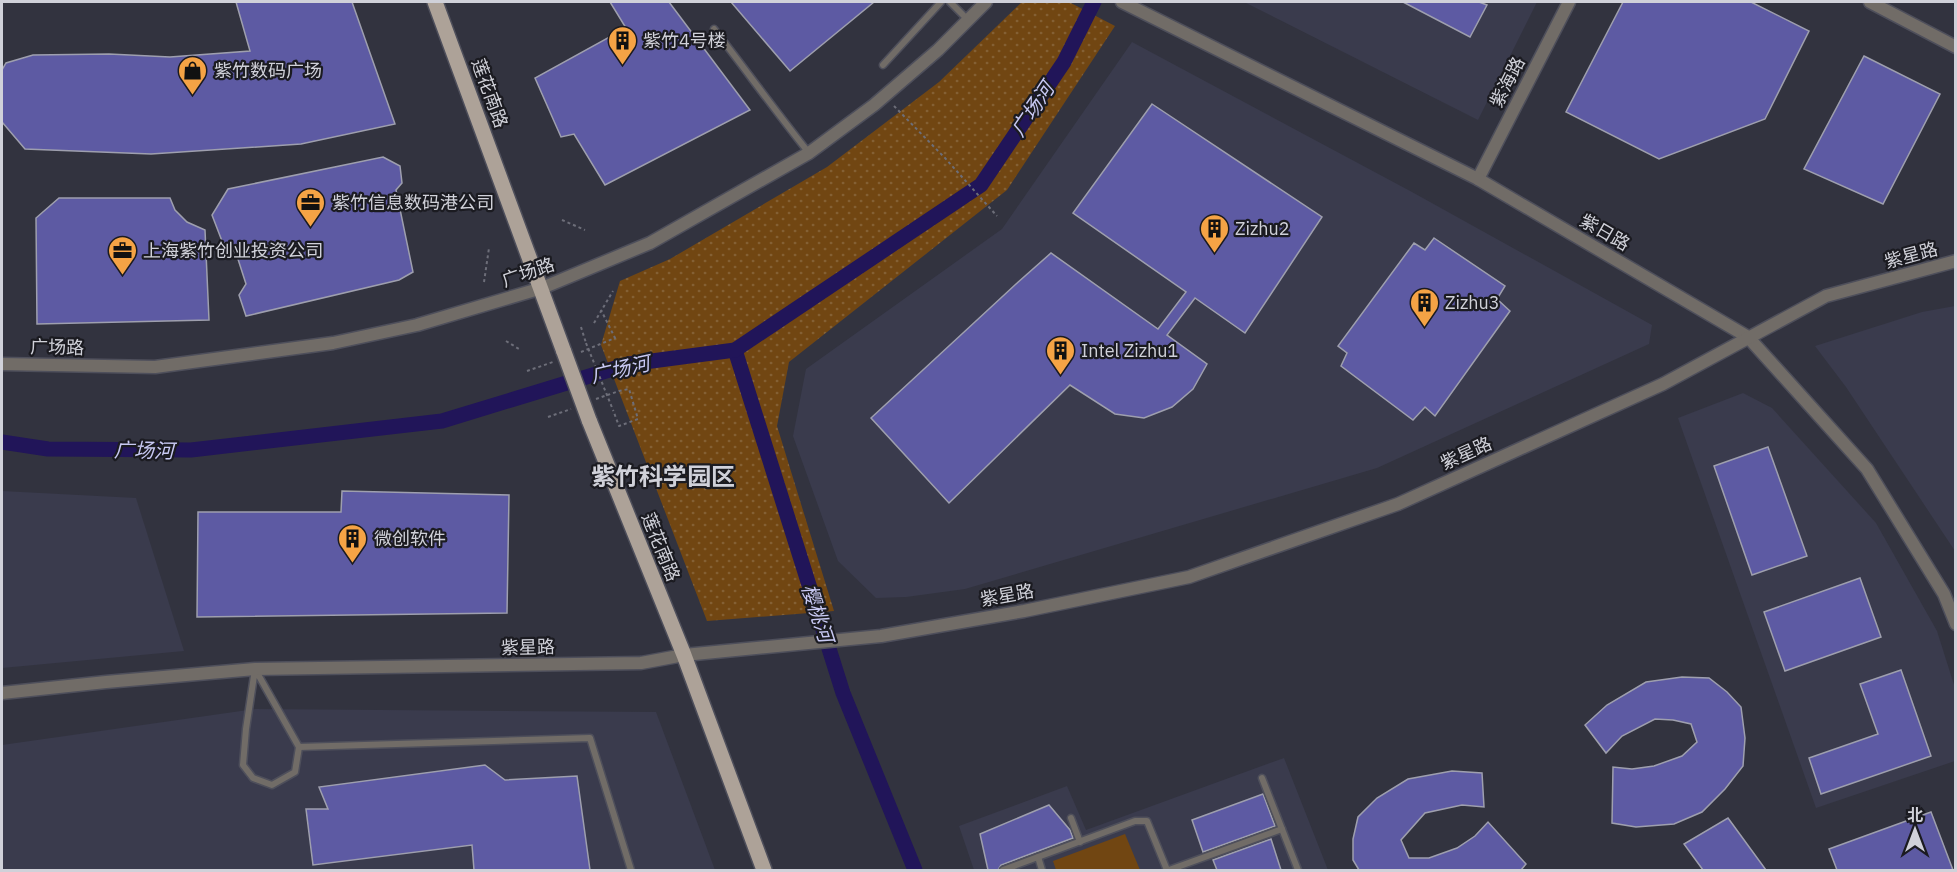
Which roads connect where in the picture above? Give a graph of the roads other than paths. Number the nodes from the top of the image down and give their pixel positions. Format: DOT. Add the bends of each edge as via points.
graph roads {
  1 [pos="435,2"];
  2 [pos="941,2"];
  3 [pos="950,2"];
  4 [pos="986,2"];
  5 [pos="1122,2"];
  6 [pos="1569,2"];
  7 [pos="1870,2"];
  8 [pos="968,20"];
  9 [pos="714,29"];
  10 [pos="1956,47"];
  11 [pos="883,65"];
  12 [pos="809,153"];
  13 [pos="1478,179"];
  14 [pos="1956,261"];
  15 [pos="542,288"];
  16 [pos="1748,337"];
  17 [pos="2,364"];
  18 [pos="1956,624"];
  19 [pos="684,655"];
  20 [pos="255,669"];
  21 [pos="2,693"];
  22 [pos="299,747"];
  23 [pos="1262,778"];
  24 [pos="1071,818"];
  25 [pos="1282,828"];
  26 [pos="1080,842"];
  27 [pos="1038,857"];
  28 [pos="631,870"];
  29 [pos="764,870"];
  30 [pos="1003,870"];
  31 [pos="1042,870"];
  32 [pos="1168,870"];
  33 [pos="1298,870"];
  1 -- 15 [label="main road, 莲花南路"];
  2 -- 11 [label="lane"];
  3 -- 8 [label="lane"];
  4 -- 8 [label="street, 广场路"];
  5 -- 13 [label="street, 紫日路"];
  6 -- 13 [label="street, 紫海路"];
  7 -- 10 [label="street"];
  8 -- 12 [label="street, 广场路" via="884,96"];
  9 -- 12 [label="lane"];
  12 -- 15 [label="street, 广场路" via="650,243"];
  13 -- 16 [label="street, 紫日路"];
  14 -- 16 [label="street, 紫星路" via="1826,296"];
  15 -- 17 [label="street, 广场路" via="417,325 333,343 155,367"];
  15 -- 19 [label="main road, 莲花南路, bridge" via="589,420"];
  16 -- 18 [label="street, 紫日路" via="1867,469 1944,594"];
  16 -- 19 [label="street, 紫星路" via="1663,384 1398,504 1189,577 881,636"];
  19 -- 20 [label="street, 紫星路" via="640,663"];
  19 -- 29 [label="main road, 莲花南路"];
  20 -- 21 [label="street, 紫星路"];
  20 -- 22 [label="lane"];
  20 -- 22 [label="lane" via="243,765 253,778 272,785 295,772"];
  22 -- 28 [label="lane" via="590,738"];
  23 -- 25 [label="lane"];
  24 -- 26 [label="lane"];
  25 -- 32 [label="lane"];
  25 -- 33 [label="lane"];
  26 -- 27 [label="lane"];
  26 -- 32 [label="lane" via="1135,821 1147,822"];
  27 -- 30 [label="lane"];
  27 -- 31 [label="lane"];
}
